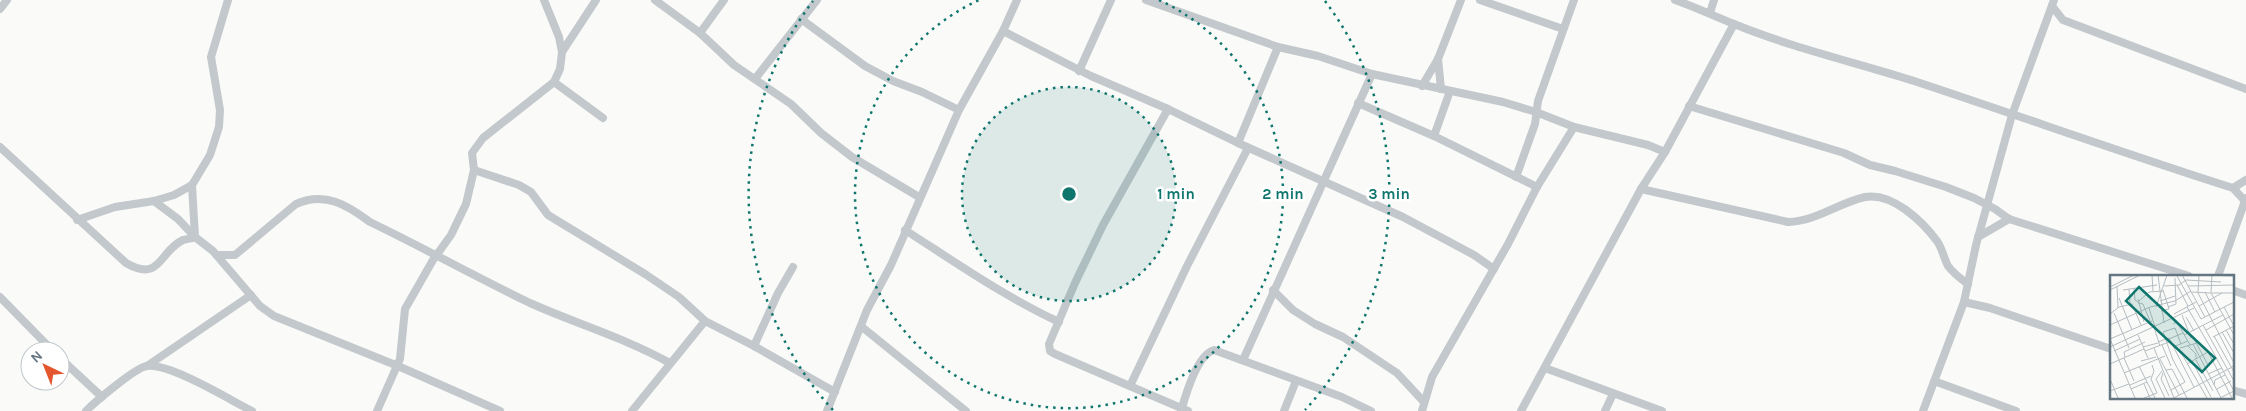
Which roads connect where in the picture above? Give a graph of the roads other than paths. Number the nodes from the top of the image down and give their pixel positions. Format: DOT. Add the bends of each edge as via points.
graph roads {
  1 [pos="7,0"];
  2 [pos="228,0"];
  3 [pos="544,0"];
  4 [pos="596,0"];
  5 [pos="655,0"];
  6 [pos="724,0"];
  7 [pos="817,0"];
  8 [pos="1017,0"];
  9 [pos="1146,0"];
  10 [pos="1461,0"];
  11 [pos="1480,0"];
  12 [pos="1574,0"];
  13 [pos="1675,0"];
  14 [pos="1714,0"];
  15 [pos="1112,1"];
  16 [pos="2053,3"];
  17 [pos="0,9"];
  18 [pos="1710,12"];
  19 [pos="801,19"];
  20 [pos="2063,20"];
  21 [pos="1734,24"];
  22 [pos="2046,24"];
  23 [pos="1563,29"];
  24 [pos="1002,31"];
  25 [pos="700,33"];
  26 [pos="1278,47"];
  27 [pos="562,52"];
  28 [pos="1438,59"];
  29 [pos="1079,71"];
  30 [pos="1372,74"];
  31 [pos="755,79"];
  32 [pos="554,82"];
  33 [pos="1422,86"];
  34 [pos="1441,89"];
  35 [pos="2246,89"];
  36 [pos="1450,91"];
  37 [pos="1358,103"];
  38 [pos="1689,106"];
  39 [pos="1168,109"];
  40 [pos="959,110"];
  41 [pos="1536,112"];
  42 [pos="2012,114"];
  43 [pos="603,118"];
  44 [pos="1574,126"];
  45 [pos="1434,136"];
  46 [pos="1238,143"];
  47 [pos="0,147"];
  48 [pos="1248,148"];
  49 [pos="1665,152"];
  50 [pos="474,170"];
  51 [pos="1516,177"];
  52 [pos="2246,180"];
  53 [pos="1325,183"];
  54 [pos="192,185"];
  55 [pos="1537,187"];
  56 [pos="1641,188"];
  57 [pos="2233,188"];
  58 [pos="919,197"];
  59 [pos="2245,199"];
  60 [pos="154,201"];
  61 [pos="1987,205"];
  62 [pos="2009,219"];
  63 [pos="77,220"];
  64 [pos="905,230"];
  65 [pos="1978,237"];
  66 [pos="195,238"];
  67 [pos="217,255"];
  68 [pos="235,255"];
  69 [pos="438,255"];
  70 [pos="793,267"];
  71 [pos="1494,268"];
  72 [pos="232,273"];
  73 [pos="2186,275"];
  74 [pos="2218,275"];
  75 [pos="1968,284"];
  76 [pos="1273,290"];
  77 [pos="2234,291"];
  78 [pos="251,295"];
  79 [pos="2246,295"];
  80 [pos="0,297"];
  81 [pos="1964,302"];
  82 [pos="705,321"];
  83 [pos="1059,322"];
  84 [pos="862,327"];
  85 [pos="43,341"];
  86 [pos="754,346"];
  87 [pos="2110,349"];
  88 [pos="1244,360"];
  89 [pos="670,363"];
  90 [pos="147,366"];
  91 [pos="398,366"];
  92 [pos="70,367"];
  93 [pos="1545,368"];
  94 [pos="1934,380"];
  95 [pos="1296,381"];
  96 [pos="1130,386"];
  97 [pos="834,392"];
  98 [pos="1614,394"];
  99 [pos="102,397"];
  100 [pos="1424,402"];
  101 [pos="1183,410"];
  102 [pos="86,411"];
  103 [pos="252,411"];
  104 [pos="377,411"];
  105 [pos="500,411"];
  106 [pos="632,411"];
  107 [pos="828,411"];
  108 [pos="966,411"];
  109 [pos="1284,411"];
  110 [pos="1371,411"];
  111 [pos="1422,411"];
  112 [pos="1521,411"];
  113 [pos="1605,411"];
  114 [pos="1662,411"];
  115 [pos="1923,411"];
  116 [pos="2016,411"];
  1 -- 17 [label="street"];
  2 -- 54 [label="street" via="211,57 220,110 219,127 210,155"];
  3 -- 27 [label="street"];
  4 -- 27 [label="street"];
  5 -- 25 [label="street"];
  6 -- 25 [label="street"];
  7 -- 19 [label="street"];
  8 -- 24 [label="street"];
  9 -- 26 [label="street"];
  10 -- 28 [label="street"];
  11 -- 23 [label="street"];
  12 -- 23 [label="street"];
  13 -- 18 [label="street"];
  14 -- 18 [label="street"];
  15 -- 29 [label="street"];
  16 -- 20 [label="street"];
  16 -- 22 [label="street"];
  18 -- 21 [label="street"];
  19 -- 31 [label="street"];
  19 -- 40 [label="street" via="865,66"];
  20 -- 22 [label="street"];
  20 -- 35 [label="street"];
  21 -- 38 [label="street"];
  21 -- 42 [label="street"];
  22 -- 42 [label="street"];
  23 -- 41 [label="street"];
  24 -- 29 [label="street"];
  24 -- 40 [label="street"];
  25 -- 31 [label="street" via="734,65"];
  26 -- 30 [label="street"];
  26 -- 46 [label="street"];
  27 -- 32 [label="street"];
  28 -- 33 [label="street"];
  28 -- 34 [label="street"];
  29 -- 39 [label="street"];
  30 -- 33 [label="street"];
  30 -- 37 [label="street"];
  31 -- 58 [label="street" via="791,104 852,156"];
  32 -- 43 [label="street"];
  32 -- 50 [label="street" via="475,147 472,153"];
  33 -- 34 [label="street"];
  34 -- 36 [label="street"];
  36 -- 41 [label="street"];
  36 -- 45 [label="street"];
  37 -- 45 [label="street"];
  37 -- 53 [label="street"];
  38 -- 49 [label="street"];
  38 -- 61 [label="street" via="1844,153 1870,165 1937,184"];
  39 -- 46 [label="street"];
  39 -- 83 [label="street" via="1103,225"];
  40 -- 58 [label="street"];
  41 -- 44 [label="street"];
  41 -- 51 [label="street" via="1535,124"];
  42 -- 57 [label="street"];
  42 -- 61 [label="street"];
  44 -- 49 [label="street"];
  44 -- 55 [label="street"];
  45 -- 51 [label="street"];
  46 -- 48 [label="street"];
  47 -- 63 [label="street"];
  48 -- 53 [label="street"];
  48 -- 96 [label="street"];
  49 -- 56 [label="street"];
  50 -- 69 [label="street" via="466,204"];
  50 -- 82 [label="street" via="531,192 548,215 645,274"];
  51 -- 55 [label="street"];
  52 -- 57 [label="street"];
  53 -- 71 [label="street" via="1403,218"];
  53 -- 76 [label="street"];
  54 -- 60 [label="street"];
  54 -- 66 [label="street"];
  55 -- 71 [label="street"];
  56 -- 75 [label="street" via="1788,222 1820,216 1854,200 1885,198 1909,213 1928,231 1938,243 1948,266"];
  56 -- 93 [label="street"];
  57 -- 59 [label="street"];
  58 -- 64 [label="street"];
  59 -- 74 [label="street"];
  60 -- 63 [label="street" via="115,207"];
  60 -- 66 [label="street" via="178,219"];
  61 -- 62 [label="street"];
  61 -- 65 [label="street"];
  62 -- 65 [label="street"];
  62 -- 73 [label="street"];
  63 -- 66 [label="street" via="126,263 139,270 152,268 182,241"];
  64 -- 83 [label="street" via="986,282"];
  64 -- 84 [label="street"];
  65 -- 75 [label="street"];
  66 -- 67 [label="street"];
  67 -- 68 [label="street"];
  67 -- 72 [label="street"];
  68 -- 69 [label="street" via="296,204 326,198 349,206 370,222"];
  68 -- 72 [label="street"];
  69 -- 89 [label="street" via="531,303 615,335"];
  69 -- 91 [label="street" via="405,309"];
  70 -- 86 [label="street"];
  71 -- 100 [label="street" via="1432,377"];
  72 -- 78 [label="street"];
  75 -- 81 [label="street"];
  76 -- 88 [label="street"];
  76 -- 100 [label="street" via="1292,310 1344,338 1397,373"];
  77 -- 79 [label="street"];
  78 -- 90 [label="street"];
  78 -- 91 [label="street" via="260,306 282,320"];
  80 -- 85 [label="street"];
  81 -- 87 [label="street"];
  81 -- 94 [label="street"];
  82 -- 86 [label="street"];
  82 -- 89 [label="street"];
  83 -- 96 [label="street" via="1049,344 1050,351"];
  84 -- 97 [label="street"];
  84 -- 108 [label="street"];
  86 -- 97 [label="street"];
  88 -- 95 [label="street"];
  88 -- 101 [label="street" via="1214,350 1208,352 1195,373"];
  89 -- 106 [label="street"];
  90 -- 99 [label="street"];
  90 -- 103 [label="street" via="166,367"];
  91 -- 104 [label="street"];
  91 -- 105 [label="street"];
  92 -- 99 [label="street"];
  93 -- 98 [label="street"];
  93 -- 112 [label="street"];
  94 -- 115 [label="street"];
  94 -- 116 [label="street"];
  95 -- 109 [label="street"];
  95 -- 110 [label="street"];
  96 -- 101 [label="street"];
  97 -- 107 [label="street"];
  98 -- 113 [label="street"];
  98 -- 114 [label="street"];
  99 -- 102 [label="street"];
  100 -- 111 [label="street"];
}
